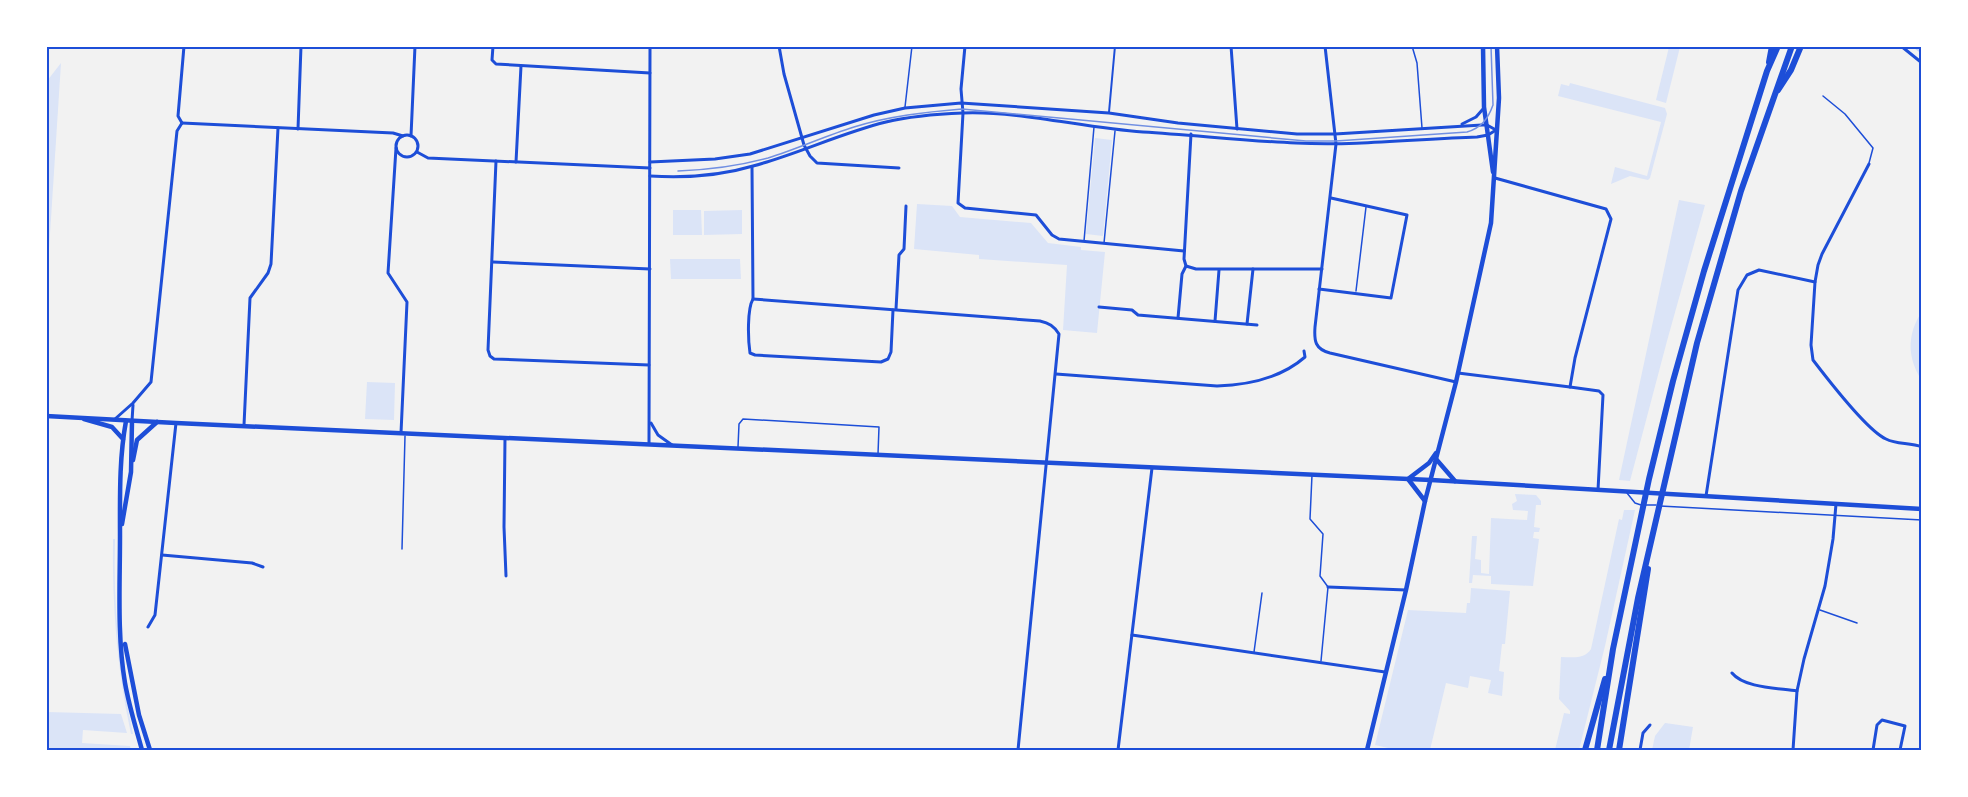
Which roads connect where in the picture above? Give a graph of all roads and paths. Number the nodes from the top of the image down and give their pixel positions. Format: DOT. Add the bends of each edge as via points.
graph roads {
  1 [pos="184,46"];
  2 [pos="301,46"];
  3 [pos="415,46"];
  4 [pos="493,46"];
  5 [pos="650,46"];
  6 [pos="779,46"];
  7 [pos="912,46"];
  8 [pos="965,46"];
  9 [pos="1115,46"];
  10 [pos="1231,46"];
  11 [pos="1325,46"];
  12 [pos="1412,46"];
  13 [pos="1483,46"];
  14 [pos="1497,46"];
  15 [pos="1772,46"];
  16 [pos="1778,46"];
  17 [pos="1792,46"];
  18 [pos="1801,46"];
  19 [pos="1901,46"];
  20 [pos="1922,63"];
  21 [pos="521,66"];
  22 [pos="1767,71"];
  23 [pos="650,73"];
  24 [pos="1823,96"];
  25 [pos="1772,100"];
  26 [pos="961,103"];
  27 [pos="1484,107"];
  28 [pos="905,108"];
  29 [pos="963,113"];
  30 [pos="1109,113"];
  31 [pos="182,123"];
  32 [pos="1487,125"];
  33 [pos="1460,126"];
  34 [pos="1094,127"];
  35 [pos="278,128"];
  36 [pos="1422,128"];
  37 [pos="298,129"];
  38 [pos="1115,129"];
  39 [pos="1237,129"];
  40 [pos="1496,130"];
  41 [pos="1191,134"];
  42 [pos="1335,134"];
  43 [pos="1488,135"];
  44 [pos="403,136"];
  45 [pos="411,136"];
  46 [pos="802,138"];
  47 [pos="1336,144"];
  48 [pos="396,148"];
  49 [pos="805,148"];
  50 [pos="417,152"];
  51 [pos="496,161"];
  52 [pos="516,162"];
  53 [pos="650,162"];
  54 [pos="1869,164"];
  55 [pos="752,167"];
  56 [pos="650,168"];
  57 [pos="899,168"];
  58 [pos="650,176"];
  59 [pos="1495,178"];
  60 [pos="1331,198"];
  61 [pos="906,206"];
  62 [pos="1366,206"];
  63 [pos="1084,242"];
  64 [pos="1104,244"];
  65 [pos="1184,251"];
  66 [pos="492,262"];
  67 [pos="1186,266"];
  68 [pos="650,269"];
  69 [pos="1253,269"];
  70 [pos="1322,269"];
  71 [pos="1220,270"];
  72 [pos="1815,282"];
  73 [pos="1320,289"];
  74 [pos="1356,293"];
  75 [pos="753,299"];
  76 [pos="1100,307"];
  77 [pos="894,309"];
  78 [pos="1178,318"];
  79 [pos="1215,321"];
  80 [pos="1247,324"];
  81 [pos="1257,325"];
  82 [pos="1304,351"];
  83 [pos="650,365"];
  84 [pos="1458,373"];
  85 [pos="1056,374"];
  86 [pos="1456,382"];
  87 [pos="1570,387"];
  88 [pos="133,404"];
  89 [pos="46,416"];
  90 [pos="78,417"];
  91 [pos="649,417"];
  92 [pos="113,420"];
  93 [pos="129,421"];
  94 [pos="157,422"];
  95 [pos="176,423"];
  96 [pos="244,425"];
  97 [pos="403,433"];
  98 [pos="506,438"];
  99 [pos="123,439"];
  100 [pos="649,444"];
  101 [pos="672,445"];
  102 [pos="1922,447"];
  103 [pos="738,448"];
  104 [pos="1438,450"];
  105 [pos="878,455"];
  106 [pos="1436,459"];
  107 [pos="1045,463"];
  108 [pos="1152,468"];
  109 [pos="131,472"];
  110 [pos="1312,475"];
  111 [pos="1408,479"];
  112 [pos="1431,480"];
  113 [pos="1455,481"];
  114 [pos="1598,490"];
  115 [pos="1627,492"];
  116 [pos="1706,496"];
  117 [pos="1425,501"];
  118 [pos="1836,504"];
  119 [pos="1922,509"];
  120 [pos="1835,515"];
  121 [pos="1922,520"];
  122 [pos="1653,532"];
  123 [pos="120,535"];
  124 [pos="402,549"];
  125 [pos="162,555"];
  126 [pos="263,567"];
  127 [pos="506,576"];
  128 [pos="1328,586"];
  129 [pos="1406,590"];
  130 [pos="1262,593"];
  131 [pos="1819,610"];
  132 [pos="1857,623"];
  133 [pos="120,624"];
  134 [pos="148,627"];
  135 [pos="1132,635"];
  136 [pos="1614,649"];
  137 [pos="1254,653"];
  138 [pos="1321,662"];
  139 [pos="1386,672"];
  140 [pos="1732,673"];
  141 [pos="1797,691"];
  142 [pos="1650,725"];
  143 [pos="142,750"];
  144 [pos="150,750"];
  145 [pos="1018,750"];
  146 [pos="1118,750"];
  147 [pos="1367,750"];
  148 [pos="1585,750"];
  149 [pos="1597,750"];
  150 [pos="1609,750"];
  151 [pos="1619,750"];
  152 [pos="1640,750"];
  153 [pos="1794,750"];
  154 [pos="1873,750"];
  155 [pos="1900,750"];
  1 -- 31 [label="street" via="178,116"];
  2 -- 37 [label="street"];
  3 -- 45 [label="street"];
  4 -- 21 [label="street" via="492,60 496,64"];
  5 -- 23 [label="street"];
  6 -- 46 [label="street"];
  7 -- 28 [label="lane"];
  8 -- 26 [label="street"];
  9 -- 30 [label="street"];
  10 -- 39 [label="street"];
  11 -- 42 [label="street"];
  12 -- 36 [label="lane"];
  13 -- 27 [label="main road"];
  14 -- 40 [label="main road"];
  15 -- 22 [label="highway"];
  16 -- 22 [label="highway"];
  17 -- 25 [label="highway"];
  18 -- 25 [label="highway"];
  19 -- 20 [label="street"];
  21 -- 23 [label="street"];
  21 -- 52 [label="street"];
  22 -- 136 [label="highway" via="1679,359"];
  23 -- 53 [label="street"];
  24 -- 54 [label="lane" via="1851,120 1873,148"];
  25 -- 122 [label="highway" via="1710,296"];
  26 -- 28 [label="street"];
  26 -- 29 [label="street"];
  26 -- 30 [label="street"];
  27 -- 32 [label="main road"];
  27 -- 33 [label="street"];
  28 -- 46 [label="street"];
  29 -- 34 [label="street"];
  29 -- 49 [label="street" via="895,120"];
  29 -- 63 [label="street" via="958,202 961,206 1036,215 1056,238"];
  30 -- 39 [label="street"];
  31 -- 35 [label="street"];
  31 -- 88 [label="street" via="177,131 151,382"];
  32 -- 33 [label="street"];
  32 -- 40 [label="street"];
  32 -- 43 [label="main road"];
  33 -- 36 [label="street"];
  34 -- 38 [label="street"];
  34 -- 63 [label="lane"];
  35 -- 37 [label="street"];
  35 -- 96 [label="street" via="271,264 250,298"];
  36 -- 42 [label="street"];
  37 -- 44 [label="street" via="393,132"];
  38 -- 41 [label="street"];
  38 -- 64 [label="lane"];
  39 -- 42 [label="street"];
  40 -- 43 [label="street"];
  40 -- 59 [label="main road"];
  41 -- 47 [label="street"];
  41 -- 65 [label="street"];
  42 -- 47 [label="street"];
  43 -- 47 [label="street"];
  43 -- 59 [label="main road"];
  44 -- 45 [label="street"];
  44 -- 48 [label="street"];
  45 -- 50 [label="street" via="417,141"];
  46 -- 49 [label="street"];
  46 -- 53 [label="street" via="742,155"];
  47 -- 60 [label="street"];
  48 -- 50 [label="street" via="408,158"];
  48 -- 97 [label="street" via="388,273 407,302"];
  49 -- 55 [label="street"];
  49 -- 57 [label="street" via="818,163"];
  50 -- 51 [label="street" via="428,158"];
  51 -- 52 [label="street"];
  51 -- 66 [label="street"];
  52 -- 56 [label="street"];
  53 -- 56 [label="street"];
  54 -- 72 [label="street" via="1822,254"];
  55 -- 58 [label="street" via="704,175"];
  55 -- 75 [label="street"];
  56 -- 58 [label="street"];
  58 -- 68 [label="street"];
  59 -- 84 [label="main road" via="1489,232"];
  59 -- 87 [label="street" via="1606,209 1610,214"];
  60 -- 62 [label="street"];
  60 -- 70 [label="street"];
  61 -- 77 [label="street"];
  62 -- 74 [label="lane"];
  62 -- 74 [label="street" via="1407,215 1391,298"];
  63 -- 64 [label="street"];
  64 -- 65 [label="street"];
  65 -- 67 [label="street"];
  66 -- 68 [label="street"];
  66 -- 83 [label="street" via="488,350 491,357"];
  67 -- 71 [label="street"];
  67 -- 78 [label="street"];
  68 -- 83 [label="street"];
  69 -- 70 [label="street"];
  69 -- 71 [label="street"];
  69 -- 80 [label="street"];
  70 -- 73 [label="street"];
  71 -- 79 [label="street"];
  72 -- 102 [label="street" via="1813,360 1880,436"];
  72 -- 116 [label="street" via="1759,270 1743,280 1732,323"];
  73 -- 74 [label="street"];
  73 -- 86 [label="street" via="1314,339 1318,347"];
  75 -- 77 [label="street"];
  75 -- 77 [label="street" via="749,337 750,352 755,355 881,362 891,352"];
  76 -- 78 [label="street"];
  77 -- 85 [label="street" via="1047,322 1059,334"];
  78 -- 79 [label="street"];
  79 -- 80 [label="street"];
  80 -- 81 [label="street"];
  82 -- 85 [label="street" via="1305,357 1287,368 1241,385"];
  83 -- 91 [label="street"];
  84 -- 86 [label="main road"];
  84 -- 87 [label="street"];
  85 -- 107 [label="street"];
  86 -- 104 [label="main road"];
  87 -- 114 [label="street" via="1603,395"];
  88 -- 92 [label="street"];
  88 -- 93 [label="street"];
  89 -- 90 [label="main road"];
  90 -- 92 [label="main road"];
  90 -- 99 [label="main road" via="112,427"];
  91 -- 100 [label="street"];
  91 -- 101 [label="street" via="654,430"];
  92 -- 93 [label="main road"];
  93 -- 94 [label="main road"];
  93 -- 99 [label="main road"];
  93 -- 109 [label="main road"];
  94 -- 95 [label="main road"];
  94 -- 109 [label="main road" via="137,440"];
  95 -- 96 [label="main road"];
  95 -- 125 [label="street"];
  96 -- 97 [label="main road"];
  97 -- 98 [label="main road"];
  97 -- 124 [label="lane"];
  98 -- 100 [label="main road"];
  98 -- 127 [label="street"];
  99 -- 123 [label="main road"];
  100 -- 101 [label="main road"];
  101 -- 103 [label="main road"];
  103 -- 105 [label="main road"];
  103 -- 105 [label="lane" via="743,419 879,427"];
  104 -- 106 [label="main road"];
  104 -- 111 [label="main road" via="1429,463"];
  105 -- 107 [label="main road"];
  106 -- 112 [label="main road"];
  106 -- 113 [label="main road"];
  107 -- 108 [label="main road"];
  107 -- 145 [label="street"];
  108 -- 110 [label="main road"];
  108 -- 135 [label="street"];
  109 -- 123 [label="main road"];
  110 -- 111 [label="main road"];
  110 -- 128 [label="lane" via="1310,519 1323,534 1320,576"];
  111 -- 112 [label="main road"];
  111 -- 117 [label="main road"];
  112 -- 113 [label="main road"];
  112 -- 117 [label="main road"];
  113 -- 114 [label="main road"];
  114 -- 115 [label="main road"];
  115 -- 116 [label="main road"];
  115 -- 120 [label="lane" via="1638,505"];
  116 -- 118 [label="main road"];
  117 -- 129 [label="main road"];
  118 -- 119 [label="main road"];
  118 -- 120 [label="street"];
  120 -- 121 [label="lane"];
  120 -- 131 [label="street" via="1831,557"];
  122 -- 150 [label="highway"];
  122 -- 151 [label="highway"];
  123 -- 133 [label="main road"];
  125 -- 126 [label="street"];
  125 -- 134 [label="street" via="155,615"];
  128 -- 129 [label="street"];
  128 -- 138 [label="lane"];
  129 -- 139 [label="main road"];
  130 -- 137 [label="lane"];
  131 -- 132 [label="lane"];
  131 -- 141 [label="street"];
  133 -- 143 [label="main road" via="125,682"];
  133 -- 144 [label="main road"];
  135 -- 137 [label="street"];
  135 -- 146 [label="street"];
  136 -- 148 [label="highway"];
  136 -- 149 [label="highway"];
  137 -- 138 [label="street"];
  138 -- 139 [label="street"];
  139 -- 147 [label="main road"];
  140 -- 141 [label="street" via="1747,683"];
  141 -- 153 [label="street"];
  142 -- 152 [label="street" via="1643,733"];
  154 -- 155 [label="street" via="1877,725 1882,720 1905,726"];
}
